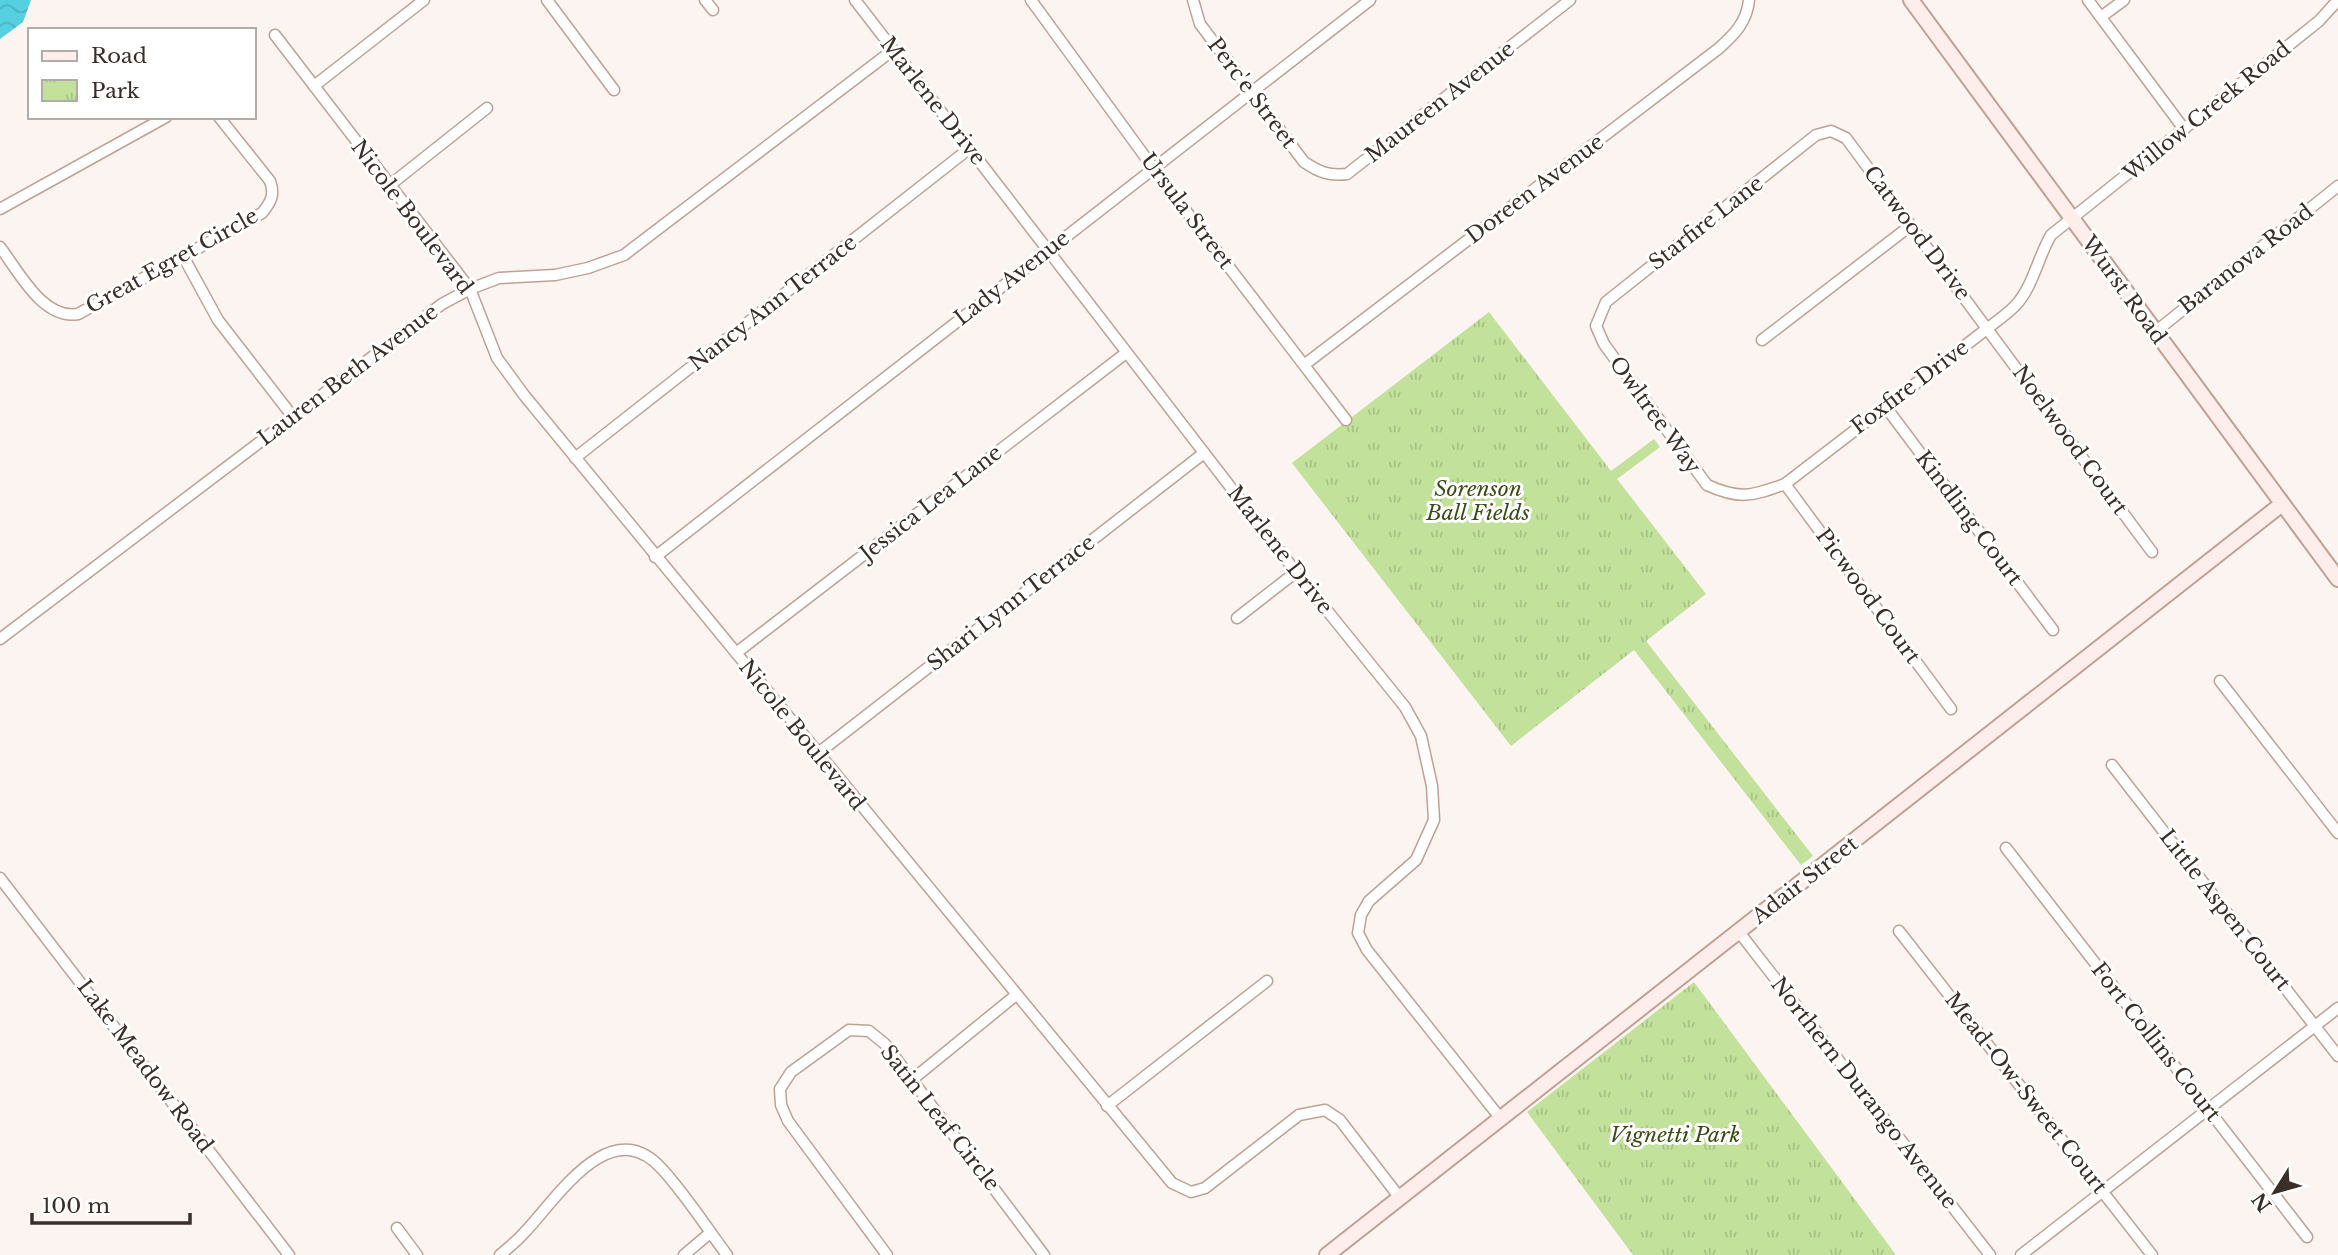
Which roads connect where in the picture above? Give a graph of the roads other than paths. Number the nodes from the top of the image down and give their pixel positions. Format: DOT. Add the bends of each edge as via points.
graph roads {
  1 [pos="424,0"];
  2 [pos="547,0"];
  3 [pos="705,0"];
  4 [pos="855,0"];
  5 [pos="1031,0"];
  6 [pos="1193,0"];
  7 [pos="1370,0"];
  8 [pos="1570,0"];
  9 [pos="1749,0"];
  10 [pos="1911,0"];
  11 [pos="2088,0"];
  12 [pos="2123,0"];
  13 [pos="2338,0"];
  14 [pos="713,10"];
  15 [pos="2101,17"];
  16 [pos="275,35"];
  17 [pos="893,50"];
  18 [pos="314,86"];
  19 [pos="614,90"];
  20 [pos="1252,92"];
  21 [pos="487,108"];
  22 [pos="162,119"];
  23 [pos="221,119"];
  24 [pos="2184,129"];
  25 [pos="1846,138"];
  26 [pos="970,148"];
  27 [pos="1304,162"];
  28 [pos="1154,169"];
  29 [pos="390,185"];
  30 [pos="2338,186"];
  31 [pos="0,209"];
  32 [pos="2073,219"];
  33 [pos="1910,226"];
  34 [pos="0,247"];
  35 [pos="1048,250"];
  36 [pos="183,256"];
  37 [pos="470,289"];
  38 [pos="1988,328"];
  39 [pos="2155,332"];
  40 [pos="1762,340"];
  41 [pos="1604,344"];
  42 [pos="1126,353"];
  43 [pos="1304,365"];
  44 [pos="1885,405"];
  45 [pos="293,417"];
  46 [pos="1346,420"];
  47 [pos="1204,453"];
  48 [pos="575,458"];
  49 [pos="1785,484"];
  50 [pos="1707,485"];
  51 [pos="2282,504"];
  52 [pos="2152,552"];
  53 [pos="655,557"];
  54 [pos="1296,572"];
  55 [pos="2338,579"];
  56 [pos="1237,618"];
  57 [pos="2053,630"];
  58 [pos="0,639"];
  59 [pos="736,653"];
  60 [pos="2220,681"];
  61 [pos="1951,709"];
  62 [pos="817,754"];
  63 [pos="2112,765"];
  64 [pos="2338,833"];
  65 [pos="2006,848"];
  66 [pos="0,877"];
  67 [pos="1899,931"];
  68 [pos="1739,932"];
  69 [pos="1267,981"];
  70 [pos="1016,995"];
  71 [pos="2338,1008"];
  72 [pos="2315,1026"];
  73 [pos="2338,1056"];
  74 [pos="913,1079"];
  75 [pos="1107,1106"];
  76 [pos="2208,1109"];
  77 [pos="1501,1119"];
  78 [pos="2102,1191"];
  79 [pos="1400,1198"];
  80 [pos="397,1228"];
  81 [pos="710,1233"];
  82 [pos="2307,1237"];
  83 [pos="289,1255"];
  84 [pos="417,1255"];
  85 [pos="500,1255"];
  86 [pos="684,1255"];
  87 [pos="727,1255"];
  88 [pos="887,1255"];
  89 [pos="1044,1255"];
  90 [pos="1327,1255"];
  91 [pos="1990,1255"];
  92 [pos="2021,1255"];
  93 [pos="2152,1255"];
  1 -- 18 [label="street"];
  2 -- 19 [label="street"];
  3 -- 14 [label="street"];
  4 -- 17 [label="street, Marlene Drive"];
  5 -- 28 [label="street, Ursula Street"];
  6 -- 20 [label="street, Perc'e Street" via="1200,24"];
  7 -- 20 [label="street, Lady Avenue"];
  8 -- 27 [label="street, Maureen Avenue" via="1347,174 1332,176"];
  9 -- 43 [label="street, Doreen Avenue" via="1738,31 1718,49"];
  10 -- 32 [label="street, Wurst Road"];
  11 -- 15 [label="street"];
  12 -- 15 [label="street"];
  13 -- 24 [label="street, Willow Creek Road" via="2319,21"];
  15 -- 24 [label="street"];
  16 -- 18 [label="street, Nicole Boulevard"];
  17 -- 26 [label="street, Marlene Drive"];
  17 -- 37 [label="street, Lauren Beth Avenue" via="624,255 588,268 499,278"];
  18 -- 29 [label="street, Nicole Boulevard"];
  20 -- 27 [label="street, Perc'e Street"];
  20 -- 28 [label="street, Lady Avenue"];
  21 -- 29 [label="street"];
  22 -- 31 [label="street"];
  23 -- 36 [label="street, Great Egret Circle" via="270,181 274,191 271,202 262,213"];
  24 -- 32 [label="street, Willow Creek Road"];
  25 -- 33 [label="street, Catwood Drive"];
  25 -- 41 [label="street, Starfire Lane" via="1831,131 1816,135 1606,302 1595,327"];
  26 -- 35 [label="street, Marlene Drive"];
  26 -- 48 [label="street, Nancy Ann Terrace"];
  28 -- 35 [label="street, Lady Avenue"];
  28 -- 43 [label="street, Ursula Street"];
  29 -- 37 [label="street, Nicole Boulevard"];
  30 -- 39 [label="street, Baranova Road"];
  32 -- 38 [label="street, Foxfire Drive" via="2051,235 2016,305"];
  32 -- 39 [label="street, Wurst Road"];
  33 -- 38 [label="street, Catwood Drive"];
  33 -- 40 [label="street"];
  34 -- 36 [label="street, Great Egret Circle" via="49,310 64,317 78,314"];
  35 -- 42 [label="street, Marlene Drive"];
  35 -- 53 [label="street, Lady Avenue"];
  36 -- 45 [label="street" via="218,320"];
  37 -- 45 [label="street, Lauren Beth Avenue" via="442,304"];
  37 -- 48 [label="street, Nicole Boulevard" via="497,358"];
  38 -- 44 [label="street, Foxfire Drive"];
  38 -- 52 [label="street, Noelwood Court"];
  39 -- 51 [label="street, Wurst Road"];
  41 -- 50 [label="street, Owltree Way"];
  42 -- 47 [label="street, Marlene Drive"];
  42 -- 59 [label="street, Jessica Lea Lane"];
  43 -- 46 [label="street, Ursula Street"];
  44 -- 49 [label="street, Foxfire Drive"];
  44 -- 57 [label="street, Kindling Court"];
  45 -- 58 [label="street, Lauren Beth Avenue"];
  47 -- 54 [label="street, Marlene Drive"];
  47 -- 62 [label="street, Shari Lynn Terrace"];
  48 -- 53 [label="street, Nicole Boulevard"];
  49 -- 50 [label="street, Foxfire Drive" via="1732,497"];
  49 -- 61 [label="street, Picwood Court"];
  51 -- 55 [label="street, Wurst Road"];
  51 -- 68 [label="street, Adair Street"];
  53 -- 59 [label="street, Nicole Boulevard"];
  54 -- 56 [label="street"];
  54 -- 77 [label="street, Marlene Drive" via="1405,707 1421,736 1432,786 1434,820 1416,860 1368,901 1358,933"];
  59 -- 62 [label="street, Nicole Boulevard"];
  60 -- 64 [label="street"];
  62 -- 70 [label="street, Nicole Boulevard"];
  63 -- 72 [label="street, Little Aspen Court"];
  65 -- 76 [label="street, Fort Collins Court"];
  66 -- 83 [label="street, Lake Meadow Road"];
  67 -- 78 [label="street, Mead-Ow-Sweet Court"];
  68 -- 77 [label="street, Adair Street"];
  68 -- 91 [label="street, Northern Durango Avenue"];
  69 -- 75 [label="street"];
  70 -- 74 [label="street"];
  70 -- 75 [label="street, Nicole Boulevard"];
  71 -- 72 [label="street"];
  72 -- 73 [label="street, Little Aspen Court"];
  72 -- 76 [label="street"];
  74 -- 88 [label="street, Satin Leaf Circle" via="869,1031 849,1031 791,1072 780,1089 788,1121"];
  74 -- 89 [label="street, Satin Leaf Circle"];
  75 -- 79 [label="street, Nicole Boulevard" via="1172,1183 1191,1192 1205,1188 1298,1115 1325,1110 1340,1120"];
  76 -- 78 [label="street"];
  76 -- 82 [label="street, Fort Collins Court"];
  77 -- 79 [label="street, Adair Street"];
  78 -- 92 [label="street"];
  78 -- 93 [label="street, Mead-Ow-Sweet Court"];
  79 -- 90 [label="street, Adair Street"];
  80 -- 84 [label="street"];
  81 -- 85 [label="street" via="661,1167 643,1154 618,1150 595,1159 567,1183"];
  81 -- 86 [label="street"];
  81 -- 87 [label="street"];
}
